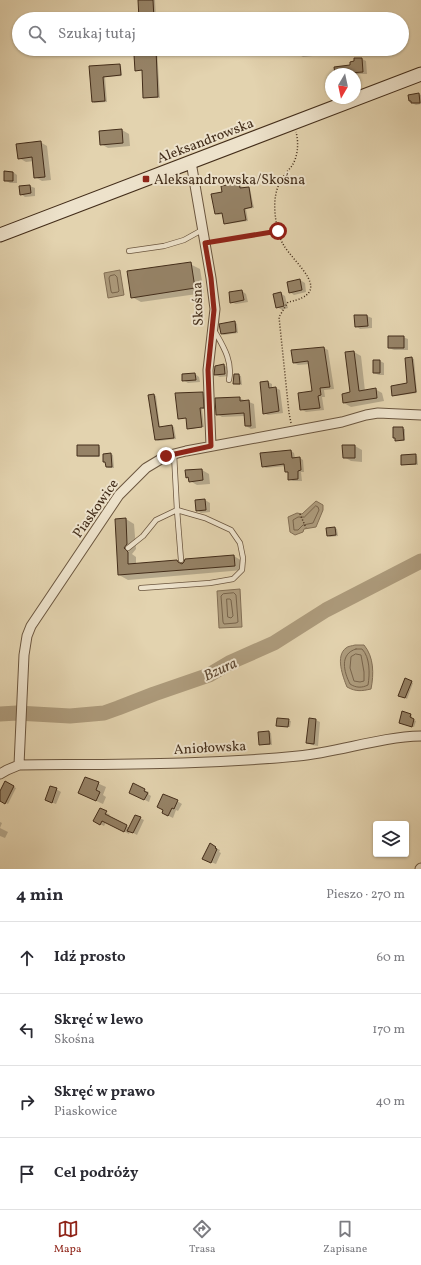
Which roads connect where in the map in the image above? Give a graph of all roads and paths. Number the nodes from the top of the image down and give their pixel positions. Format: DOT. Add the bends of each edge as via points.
graph roads {
  1 [pos="421,74"];
  2 [pos="294,123"];
  3 [pos="191,162"];
  4 [pos="202,230"];
  5 [pos="278,231"];
  6 [pos="0,235"];
  7 [pos="205,243"];
  8 [pos="129,251"];
  9 [pos="213,329"];
  10 [pos="229,380"];
  11 [pos="421,415"];
  12 [pos="293,431"];
  13 [pos="211,446"];
  14 [pos="174,454"];
  15 [pos="177,510"];
  16 [pos="300,514"];
  17 [pos="306,528"];
  18 [pos="128,548"];
  19 [pos="181,560"];
  20 [pos="141,588"];
  21 [pos="421,736"];
  22 [pos="19,765"];
  23 [pos="0,774"];
  1 -- 2 [label="main road, Aleksandrowska"];
  2 -- 3 [label="main road, Aleksandrowska"];
  2 -- 5 [label="path" via="298,139 296,158 284,174 276,193 274,208"];
  3 -- 4 [label="street, Skośna"];
  3 -- 6 [label="main road, Aleksandrowska"];
  4 -- 7 [label="street, Skośna"];
  4 -- 8 [label="lane" via="184,240 164,246"];
  5 -- 7 [label="path"];
  5 -- 12 [label="path" via="282,243 311,282 308,295 301,300 288,302 279,317"];
  7 -- 9 [label="street, Skośna" via="213,293"];
  9 -- 10 [label="lane" via="228,355"];
  9 -- 13 [label="street, Skośna" via="207,382"];
  11 -- 12 [label="street, Piaskowice" via="378,413"];
  12 -- 13 [label="street, Piaskowice"];
  13 -- 14 [label="street, Piaskowice"];
  14 -- 15 [label="lane"];
  14 -- 22 [label="street, Piaskowice" via="146,468 119,495 31,626 25,644"];
  15 -- 18 [label="lane" via="156,520 143,536"];
  15 -- 19 [label="lane"];
  15 -- 20 [label="lane" via="205,518 231,530 240,543 242,570 233,579"];
  16 -- 17 [label="path"];
  21 -- 22 [label="street, Aniołowska" via="392,738 298,756"];
  22 -- 23 [label="street, Aniołowska"];
}
